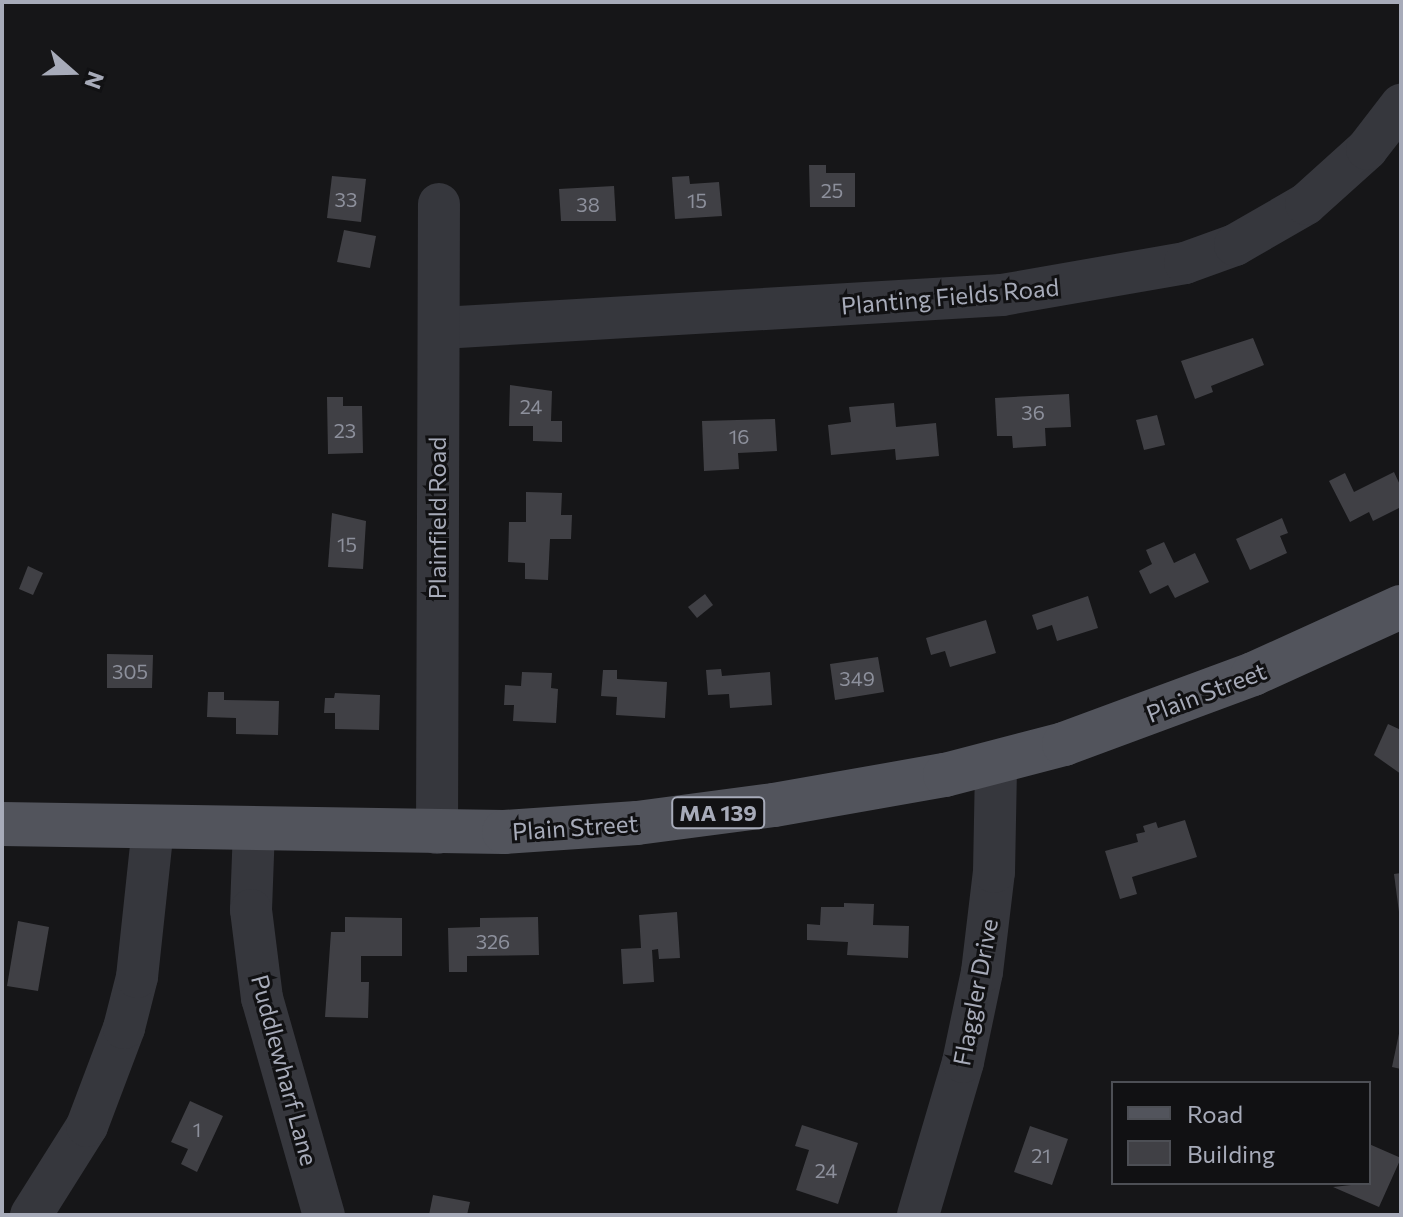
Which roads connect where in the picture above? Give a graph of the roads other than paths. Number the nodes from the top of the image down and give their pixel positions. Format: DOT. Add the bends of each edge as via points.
graph roads {
  1 [pos="1401,105"];
  2 [pos="439,204"];
  3 [pos="441,328"];
  4 [pos="1401,607"];
  5 [pos="996,763"];
  6 [pos="2,824"];
  7 [pos="153,828"];
  8 [pos="254,828"];
  9 [pos="437,833"];
  10 [pos="31,1215"];
  11 [pos="324,1215"];
  12 [pos="918,1215"];
  1 -- 3 [label="street, Planting Fields Road" via="1367,149 1306,204 1235,245 1185,263 971,298"];
  2 -- 3 [label="street, Plainfield Road"];
  3 -- 9 [label="street, Plainfield Road"];
  4 -- 5 [label="main road, Plain Street / MA 139" via="1198,697"];
  5 -- 9 [label="main road, Plain Street / MA 139" via="705,815 571,829"];
  5 -- 12 [label="street, Flaggler Drive" via="994,872 982,972 963,1062"];
  6 -- 7 [label="main road, Plain Street / MA 139"];
  7 -- 8 [label="main road, Plain Street / MA 139"];
  7 -- 10 [label="street" via="137,977 124,1028 87,1126"];
  8 -- 9 [label="main road, Plain Street / MA 139"];
  8 -- 11 [label="street, Puddlewharf Lane" via="253,937 262,998"];
}
